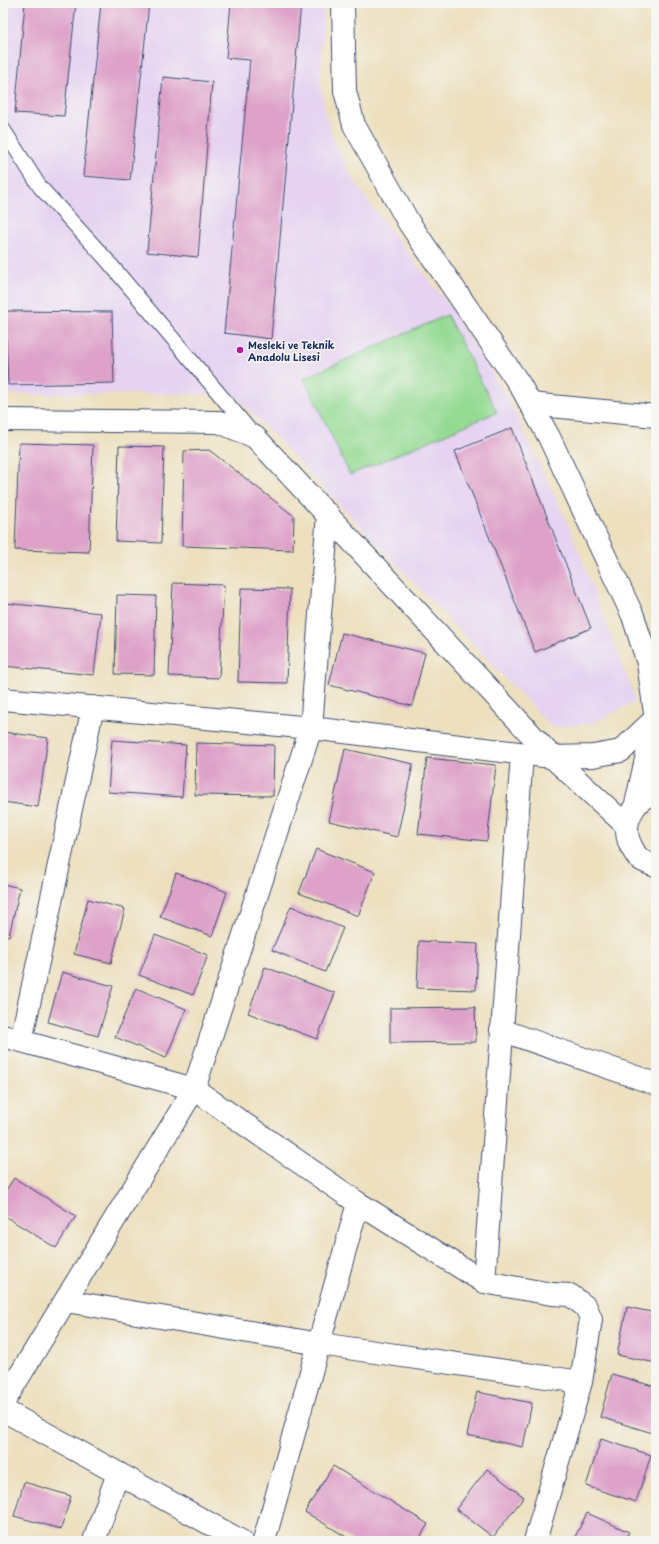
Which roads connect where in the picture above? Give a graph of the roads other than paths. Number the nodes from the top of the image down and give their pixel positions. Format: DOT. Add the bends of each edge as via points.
graph roads {
  1 [pos="343,3"];
  2 [pos="3,129"];
  3 [pos="530,404"];
  4 [pos="656,416"];
  5 [pos="3,420"];
  6 [pos="255,437"];
  7 [pos="328,514"];
  8 [pos="3,699"];
  9 [pos="93,707"];
  10 [pos="656,720"];
  11 [pos="311,728"];
  12 [pos="522,754"];
  13 [pos="552,757"];
  14 [pos="656,792"];
  15 [pos="636,804"];
  16 [pos="627,826"];
  17 [pos="647,862"];
  18 [pos="656,879"];
  19 [pos="501,1030"];
  20 [pos="12,1038"];
  21 [pos="656,1084"];
  22 [pos="194,1089"];
  23 [pos="358,1203"];
  24 [pos="484,1282"];
  25 [pos="66,1301"];
  26 [pos="320,1344"];
  27 [pos="581,1382"];
  28 [pos="3,1403"];
  29 [pos="3,1410"];
  30 [pos="118,1473"];
  31 [pos="94,1541"];
  32 [pos="241,1541"];
  33 [pos="264,1541"];
  34 [pos="535,1541"];
  1 -- 3 [label="street" via="345,91 354,125 409,223 520,385"];
  2 -- 6 [label="lane" via="40,187 106,259"];
  3 -- 4 [label="street"];
  3 -- 10 [label="street" via="549,437 633,616 648,663"];
  5 -- 6 [label="street" via="219,422"];
  6 -- 7 [label="street"];
  7 -- 11 [label="street"];
  7 -- 13 [label="street"];
  8 -- 9 [label="street"];
  9 -- 11 [label="street"];
  9 -- 20 [label="street"];
  10 -- 13 [label="street" via="621,751 593,756"];
  10 -- 15 [label="street"];
  11 -- 12 [label="street"];
  11 -- 22 [label="street"];
  12 -- 13 [label="street"];
  12 -- 19 [label="street"];
  13 -- 16 [label="street"];
  14 -- 15 [label="street" via="647,795"];
  15 -- 16 [label="street"];
  16 -- 17 [label="street" via="628,841"];
  17 -- 18 [label="street"];
  19 -- 21 [label="street"];
  19 -- 24 [label="street"];
  20 -- 22 [label="street"];
  22 -- 23 [label="street"];
  22 -- 25 [label="street"];
  23 -- 24 [label="street"];
  23 -- 26 [label="street"];
  24 -- 27 [label="street" via="570,1295 586,1307 591,1319"];
  25 -- 26 [label="street"];
  25 -- 28 [label="street"];
  26 -- 27 [label="street"];
  26 -- 33 [label="street"];
  27 -- 34 [label="street"];
  29 -- 30 [label="street"];
  30 -- 31 [label="street"];
  30 -- 32 [label="street"];
}
